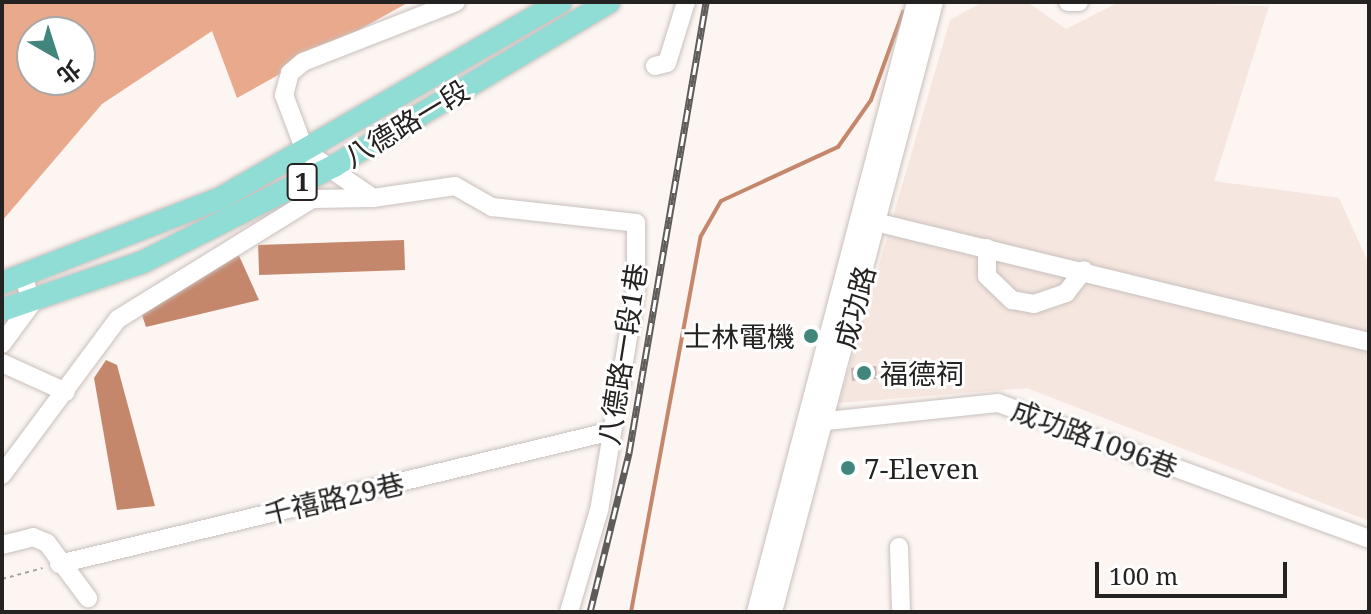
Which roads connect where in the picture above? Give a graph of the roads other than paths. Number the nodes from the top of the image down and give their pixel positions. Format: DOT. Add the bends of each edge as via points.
graph roads {
  1 [pos="456,2"];
  2 [pos="561,2"];
  3 [pos="609,2"];
  4 [pos="686,2"];
  5 [pos="1068,2"];
  6 [pos="1079,2"];
  7 [pos="927,3"];
  8 [pos="655,66"];
  9 [pos="305,151"];
  10 [pos="334,166"];
  11 [pos="373,198"];
  12 [pos="868,221"];
  13 [pos="987,248"];
  14 [pos="1084,270"];
  15 [pos="13,280"];
  16 [pos="32,303"];
  17 [pos="2,310"];
  18 [pos="1369,342"];
  19 [pos="2,344"];
  20 [pos="2,363"];
  21 [pos="66,392"];
  22 [pos="818,422"];
  23 [pos="608,432"];
  24 [pos="2,475"];
  25 [pos="1369,539"];
  26 [pos="2,545"];
  27 [pos="899,547"];
  28 [pos="59,564"];
  29 [pos="88,598"];
  30 [pos="569,612"];
  31 [pos="756,612"];
  32 [pos="773,612"];
  33 [pos="901,612"];
  1 -- 9 [label="street" via="290,73 284,95"];
  2 -- 9 [label="main road, 八德路一段 / 1"];
  3 -- 10 [label="main road, 八德路一段 / 1"];
  4 -- 8 [label="street" via="667,63"];
  5 -- 6 [label="street"];
  7 -- 12 [label="street, 成功路"];
  9 -- 10 [label="street"];
  9 -- 15 [label="main road, 八德路一段 / 1" via="195,210"];
  10 -- 11 [label="street"];
  10 -- 16 [label="main road, 八德路一段 / 1" via="143,262"];
  11 -- 21 [label="street" via="312,199 159,289 118,319"];
  11 -- 23 [label="street, 八德路一段1巷" via="455,186 492,207 636,223 636,290"];
  12 -- 13 [label="street"];
  12 -- 22 [label="street, 成功路"];
  13 -- 14 [label="street"];
  13 -- 14 [label="street" via="987,276 1012,300 1034,304 1066,293"];
  14 -- 18 [label="street"];
  15 -- 16 [label="street"];
  16 -- 17 [label="main road, 八德路一段 / 1"];
  16 -- 19 [label="street"];
  20 -- 21 [label="street"];
  21 -- 24 [label="street"];
  22 -- 25 [label="street, 成功路1096巷" via="998,403"];
  22 -- 31 [label="street, 成功路"];
  22 -- 32 [label="street, 成功路"];
  23 -- 28 [label="street, 千禧路29巷"];
  23 -- 30 [label="street, 八德路一段1巷" via="599,510"];
  26 -- 28 [label="street" via="33,537"];
  27 -- 33 [label="street"];
  28 -- 29 [label="street"];
}
